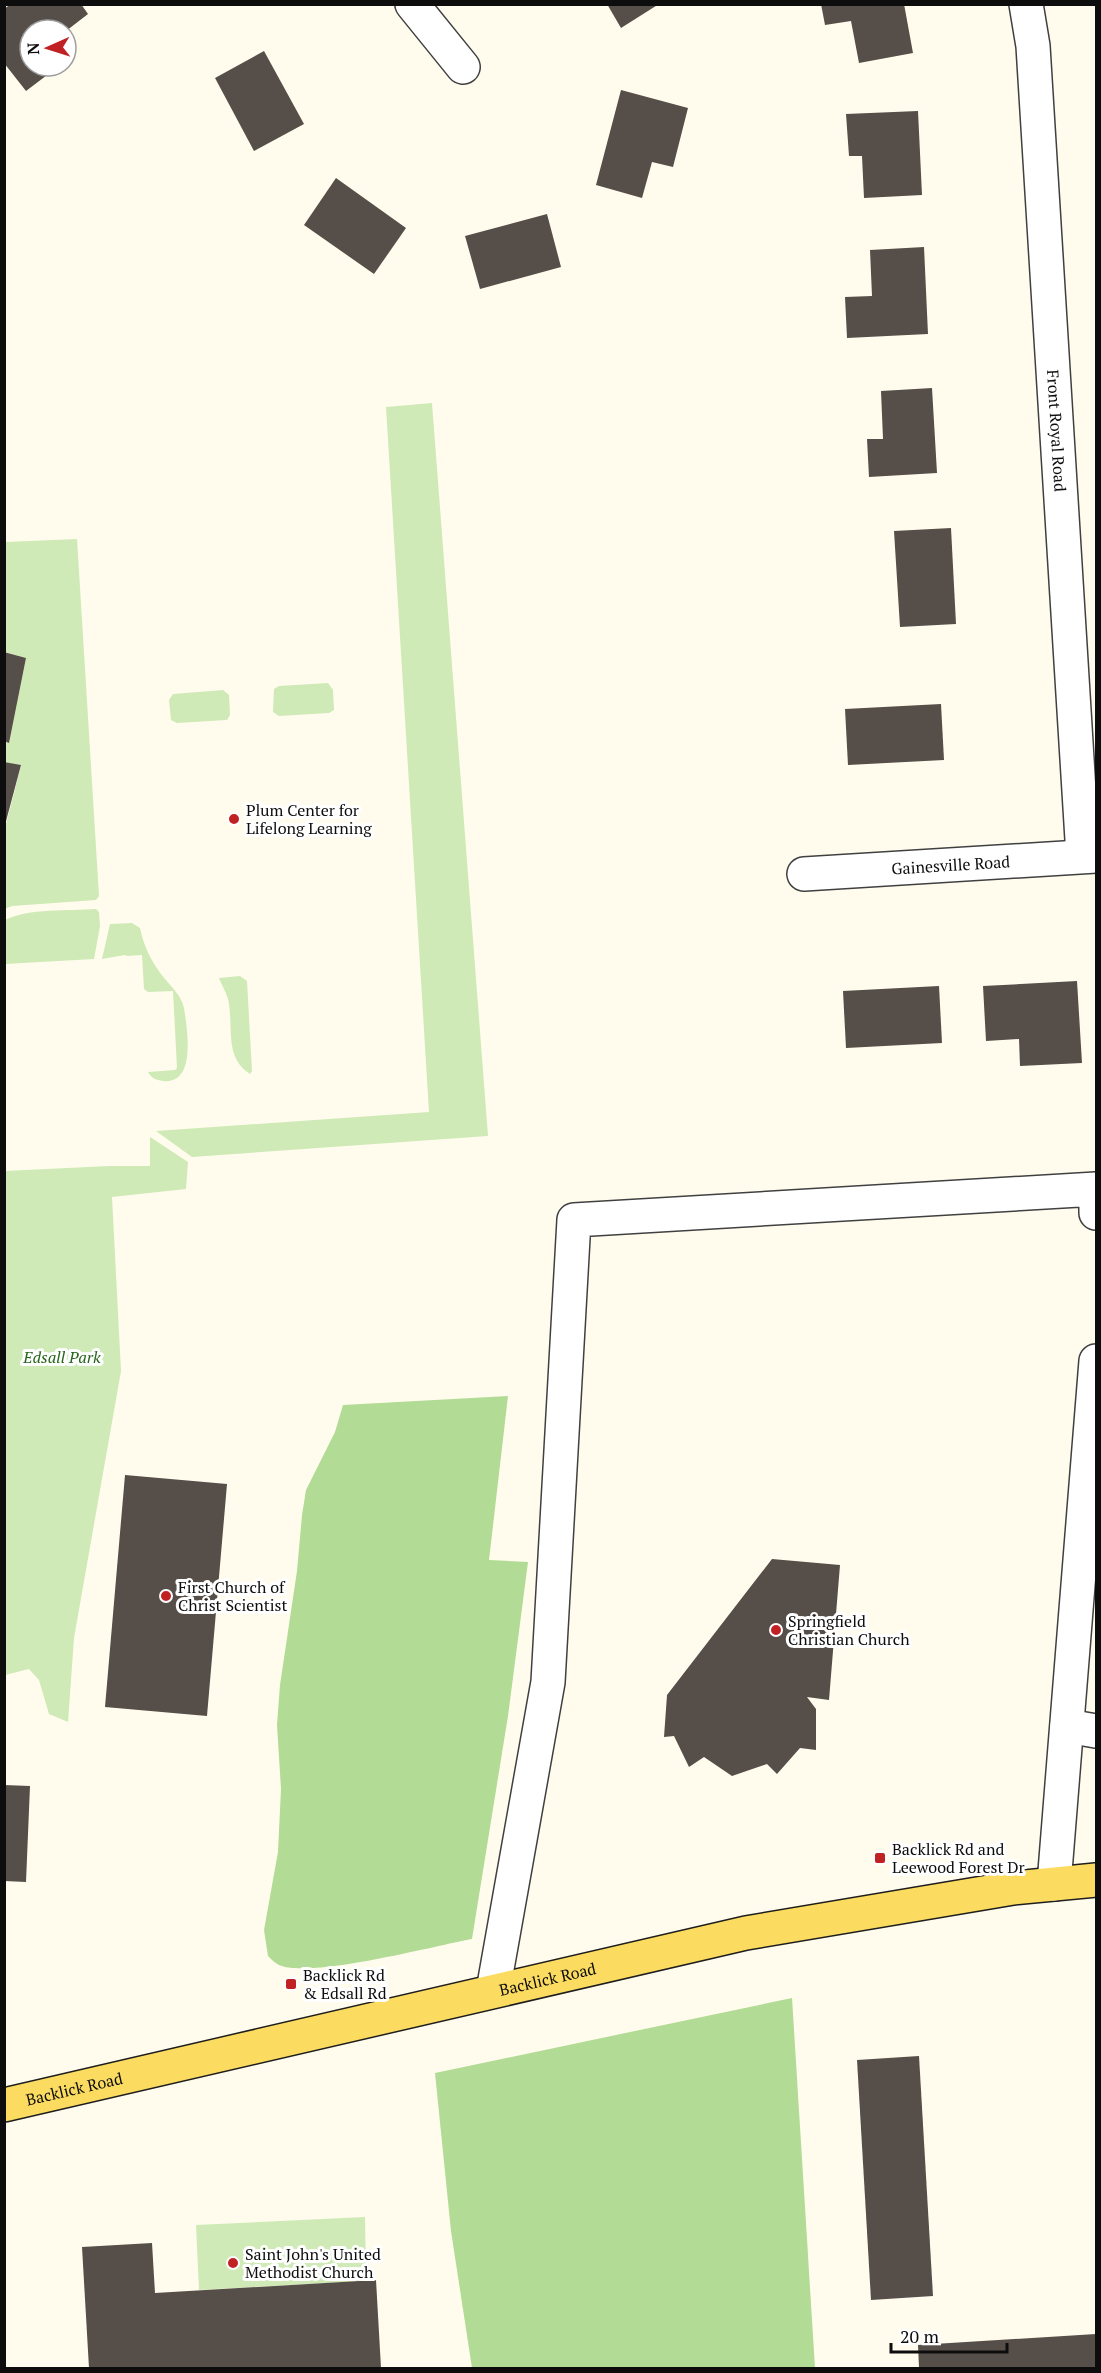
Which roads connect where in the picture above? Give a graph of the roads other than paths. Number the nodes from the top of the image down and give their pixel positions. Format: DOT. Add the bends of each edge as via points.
graph roads {
  1 [pos="412,4"];
  2 [pos="1026,4"];
  3 [pos="463,68"];
  4 [pos="1090,856"];
  5 [pos="804,874"];
  6 [pos="1096,1213"];
  7 [pos="1096,1361"];
  8 [pos="1082,1728"];
  9 [pos="1096,1880"];
  10 [pos="1054,1884"];
  11 [pos="494,1991"];
  12 [pos="4,2105"];
  1 -- 3 [label="street"];
  2 -- 4 [label="street, Front Royal Road" via="1033,46"];
  4 -- 5 [label="street, Gainesville Road"];
  6 -- 11 [label="street" via="1096,1189 574,1220 548,1682"];
  7 -- 8 [label="street"];
  8 -- 10 [label="street"];
  9 -- 10 [label="main road, Backlick Road"];
  10 -- 11 [label="main road, Backlick Road" via="746,1934"];
  11 -- 12 [label="main road, Backlick Road"];
}
